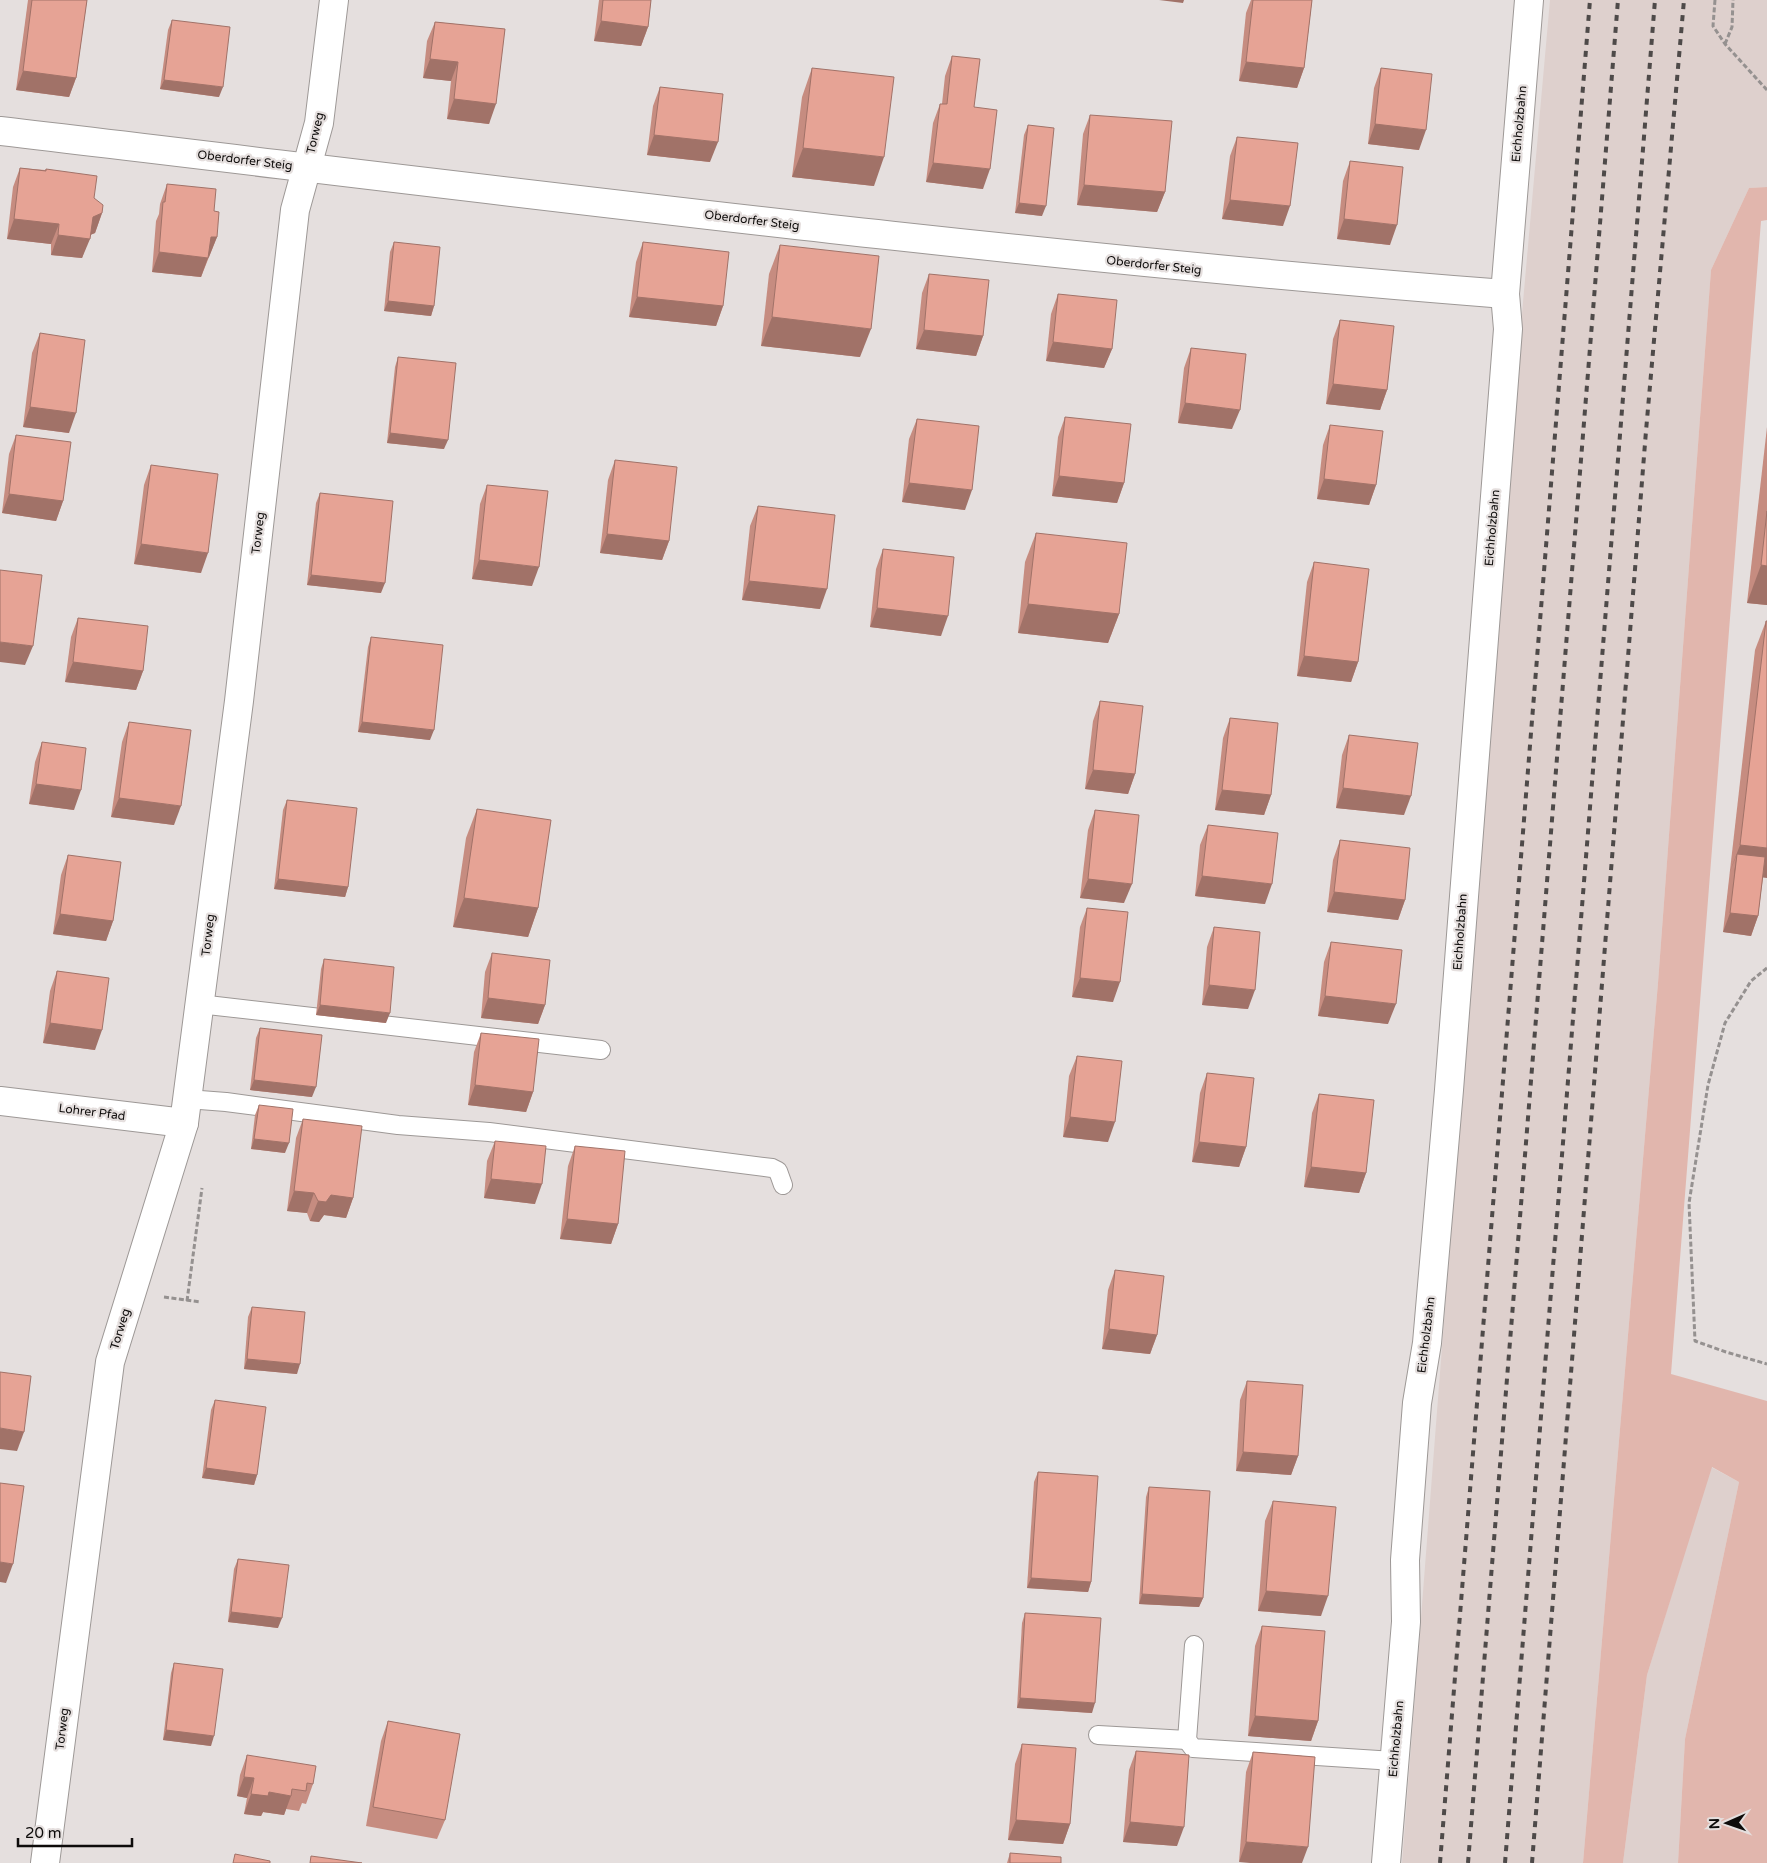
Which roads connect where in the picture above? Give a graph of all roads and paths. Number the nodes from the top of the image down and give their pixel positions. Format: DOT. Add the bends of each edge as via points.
graph roads {
  1 [pos="334,0"];
  2 [pos="1529,0"];
  3 [pos="1715,0"];
  4 [pos="1734,0"];
  5 [pos="1725,44"];
  6 [pos="1767,90"];
  7 [pos="0,131"];
  8 [pos="307,167"];
  9 [pos="1505,294"];
  10 [pos="1767,968"];
  11 [pos="199,1004"];
  12 [pos="601,1050"];
  13 [pos="0,1101"];
  14 [pos="185,1111"];
  15 [pos="783,1185"];
  16 [pos="202,1187"];
  17 [pos="187,1301"];
  18 [pos="1767,1364"];
  19 [pos="1194,1645"];
  20 [pos="1098,1735"];
  21 [pos="1187,1740"];
  22 [pos="1394,1761"];
  23 [pos="45,1863"];
  24 [pos="1386,1863"];
  1 -- 8 [label="street, Torweg" via="319,124"];
  2 -- 9 [label="street, Eichholzbahn"];
  3 -- 5 [label="path" via="1713,26"];
  4 -- 5 [label="path" via="1732,27"];
  5 -- 6 [label="path"];
  7 -- 8 [label="street, Oberdorfer Steig"];
  8 -- 9 [label="street, Oberdorfer Steig" via="1055,255"];
  8 -- 11 [label="street, Torweg" via="295,210 239,701"];
  9 -- 22 [label="street, Eichholzbahn" via="1508,329 1448,1100 1427,1343 1417,1403 1405,1560 1406,1622"];
  10 -- 18 [label="path" via="1751,981 1725,1023 1708,1085 1689,1203 1695,1341"];
  11 -- 12 [label="lane"];
  11 -- 14 [label="street, Torweg"];
  13 -- 14 [label="street, Lohrer Pfad"];
  14 -- 15 [label="lane" via="226,1102 398,1125 489,1132 772,1168 778,1170"];
  14 -- 23 [label="street, Torweg" via="110,1362"];
  16 -- 17 [label="path"];
  19 -- 21 [label="lane"];
  20 -- 21 [label="lane"];
  21 -- 22 [label="lane" via="1193,1748"];
  22 -- 24 [label="street, Eichholzbahn"];
}
